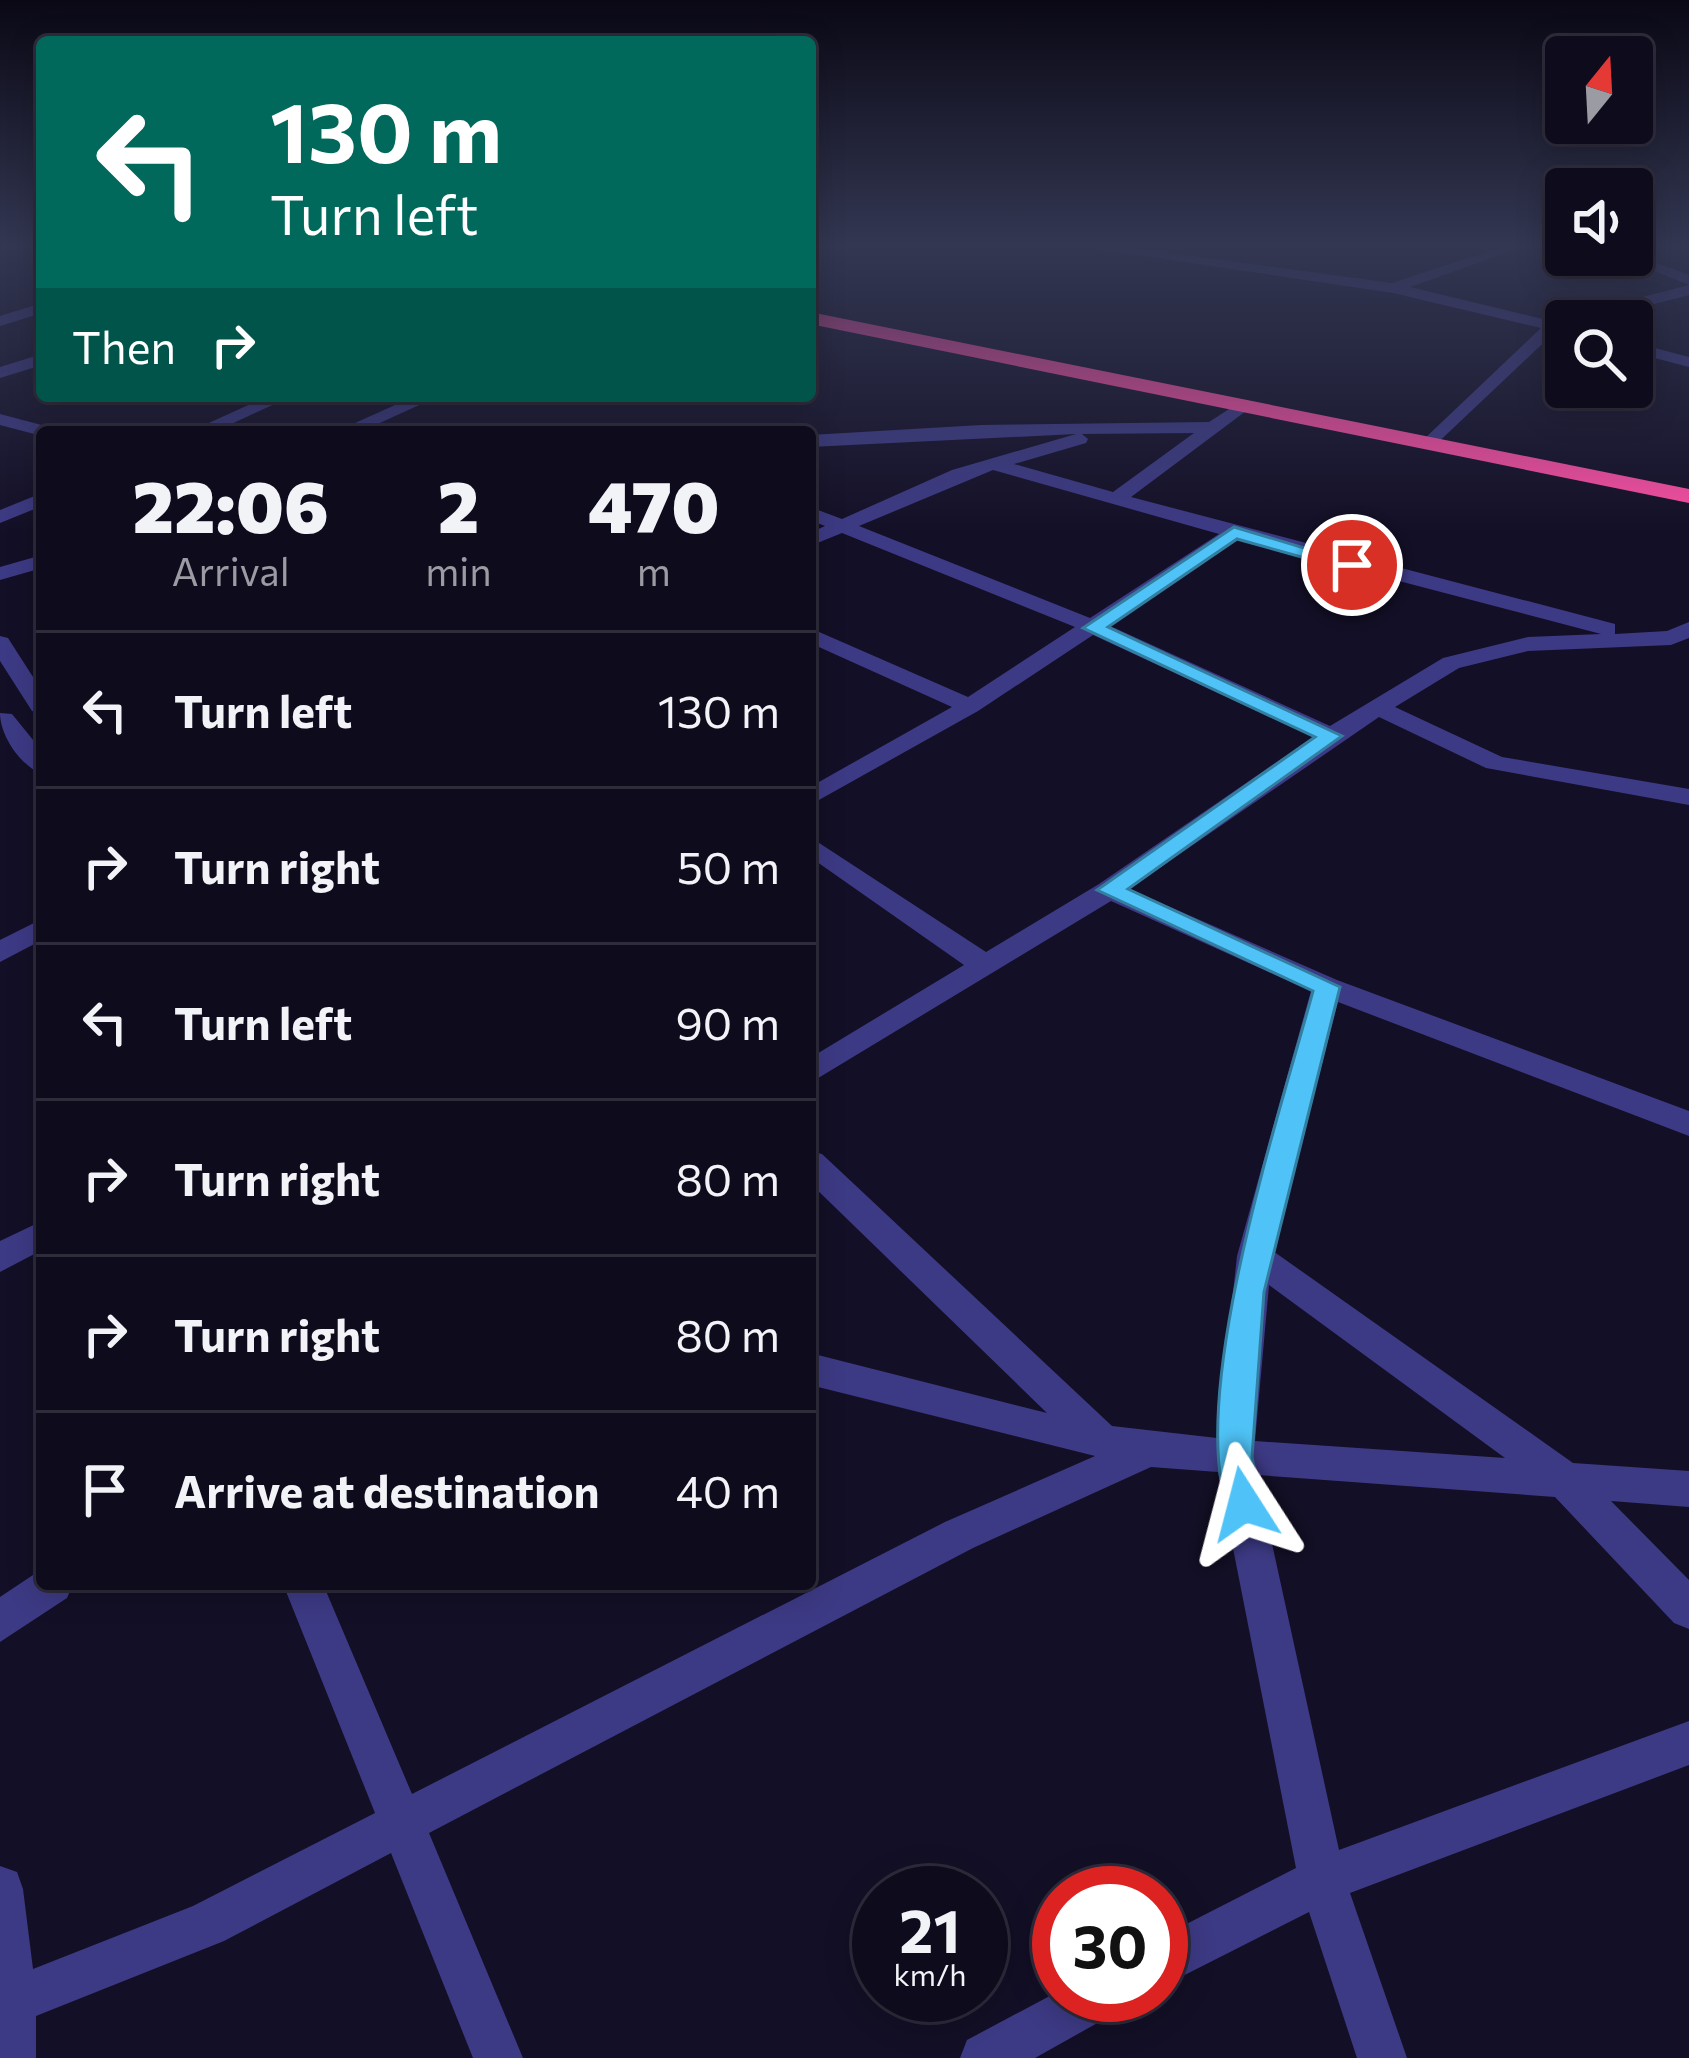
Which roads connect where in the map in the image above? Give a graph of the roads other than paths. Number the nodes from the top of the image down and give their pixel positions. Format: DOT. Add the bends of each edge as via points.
graph roads {
  1 [pos="921,341"];
  2 [pos="1545,341"];
  3 [pos="1653,352"];
  4 [pos="36,361"];
  5 [pos="1689,362"];
  6 [pos="0,373"];
  7 [pos="269,402"];
  8 [pos="416,402"];
  9 [pos="1240,407"];
  10 [pos="0,418"];
  11 [pos="212,426"];
  12 [pos="360,426"];
  13 [pos="1120,427"];
  14 [pos="1216,427"];
  15 [pos="36,429"];
  16 [pos="816,441"];
  17 [pos="1430,444"];
  18 [pos="993,464"];
  19 [pos="1689,496"];
  20 [pos="1116,499"];
  21 [pos="36,502"];
  22 [pos="816,515"];
  23 [pos="0,517"];
  24 [pos="838,524"];
  25 [pos="1234,533"];
  26 [pos="816,537"];
  27 [pos="36,564"];
  28 [pos="0,574"];
  29 [pos="1094,628"];
  30 [pos="1689,629"];
  31 [pos="816,638"];
  32 [pos="1648,639"];
  33 [pos="4,653"];
  34 [pos="36,698"];
  35 [pos="970,706"];
  36 [pos="36,707"];
  37 [pos="1376,707"];
  38 [pos="2,720"];
  39 [pos="1330,736"];
  40 [pos="36,760"];
  41 [pos="816,794"];
  42 [pos="1689,796"];
  43 [pos="816,849"];
  44 [pos="1109,890"];
  45 [pos="36,932"];
  46 [pos="0,953"];
  47 [pos="988,967"];
  48 [pos="1327,987"];
  49 [pos="816,1068"];
  50 [pos="1689,1124"];
  51 [pos="816,1169"];
  52 [pos="36,1237"];
  53 [pos="1254,1256"];
  54 [pos="0,1258"];
  55 [pos="816,1370"];
  56 [pos="1102,1442"];
  57 [pos="1149,1450"];
  58 [pos="1234,1457"];
  59 [pos="1564,1479"];
  60 [pos="1689,1489"];
  61 [pos="45,1590"];
  62 [pos="306,1590"];
  63 [pos="1689,1609"];
  64 [pos="0,1622"];
  65 [pos="1689,1743"];
  66 [pos="401,1827"];
  67 [pos="1322,1880"];
  68 [pos="0,1889"];
  69 [pos="1188,1949"];
  70 [pos="6,2005"];
  71 [pos="1051,2022"];
  72 [pos="10,2058"];
  73 [pos="497,2058"];
  74 [pos="985,2058"];
  75 [pos="1382,2058"];
  1 -- 9 [label="highway"];
  2 -- 17 [label="street"];
  3 -- 5 [label="street"];
  4 -- 6 [label="street"];
  7 -- 11 [label="street"];
  8 -- 12 [label="street"];
  9 -- 14 [label="street"];
  9 -- 17 [label="highway"];
  10 -- 15 [label="street"];
  13 -- 14 [label="street"];
  13 -- 16 [label="street"];
  13 -- 18 [label="street"];
  14 -- 20 [label="street"];
  17 -- 19 [label="highway"];
  18 -- 20 [label="street"];
  18 -- 24 [label="street"];
  20 -- 25 [label="street"];
  21 -- 23 [label="street"];
  22 -- 24 [label="street"];
  24 -- 26 [label="street"];
  24 -- 29 [label="street"];
  25 -- 29 [label="street"];
  25 -- 32 [label="street"];
  27 -- 28 [label="street"];
  29 -- 35 [label="street"];
  29 -- 39 [label="street"];
  30 -- 32 [label="street"];
  31 -- 35 [label="street"];
  32 -- 37 [label="street" via="1474,654"];
  33 -- 34 [label="street"];
  35 -- 41 [label="street"];
  36 -- 38 [label="street"];
  37 -- 39 [label="street"];
  37 -- 42 [label="street" via="1495,763"];
  38 -- 40 [label="street"];
  39 -- 44 [label="street"];
  43 -- 47 [label="street"];
  44 -- 47 [label="street"];
  44 -- 48 [label="street"];
  45 -- 46 [label="street"];
  47 -- 49 [label="street"];
  48 -- 50 [label="street"];
  48 -- 53 [label="street"];
  51 -- 56 [label="street"];
  52 -- 54 [label="street"];
  53 -- 58 [label="street"];
  53 -- 59 [label="street"];
  55 -- 56 [label="street"];
  56 -- 57 [label="street"];
  57 -- 58 [label="street"];
  57 -- 66 [label="street" via="959,1535"];
  58 -- 59 [label="street"];
  58 -- 67 [label="street"];
  59 -- 60 [label="street"];
  59 -- 63 [label="street"];
  61 -- 64 [label="street"];
  62 -- 66 [label="street"];
  65 -- 67 [label="street"];
  66 -- 70 [label="street" via="207,1924"];
  66 -- 73 [label="street"];
  67 -- 69 [label="street"];
  67 -- 75 [label="street"];
  68 -- 70 [label="street"];
  70 -- 72 [label="street"];
  71 -- 74 [label="street"];
}
